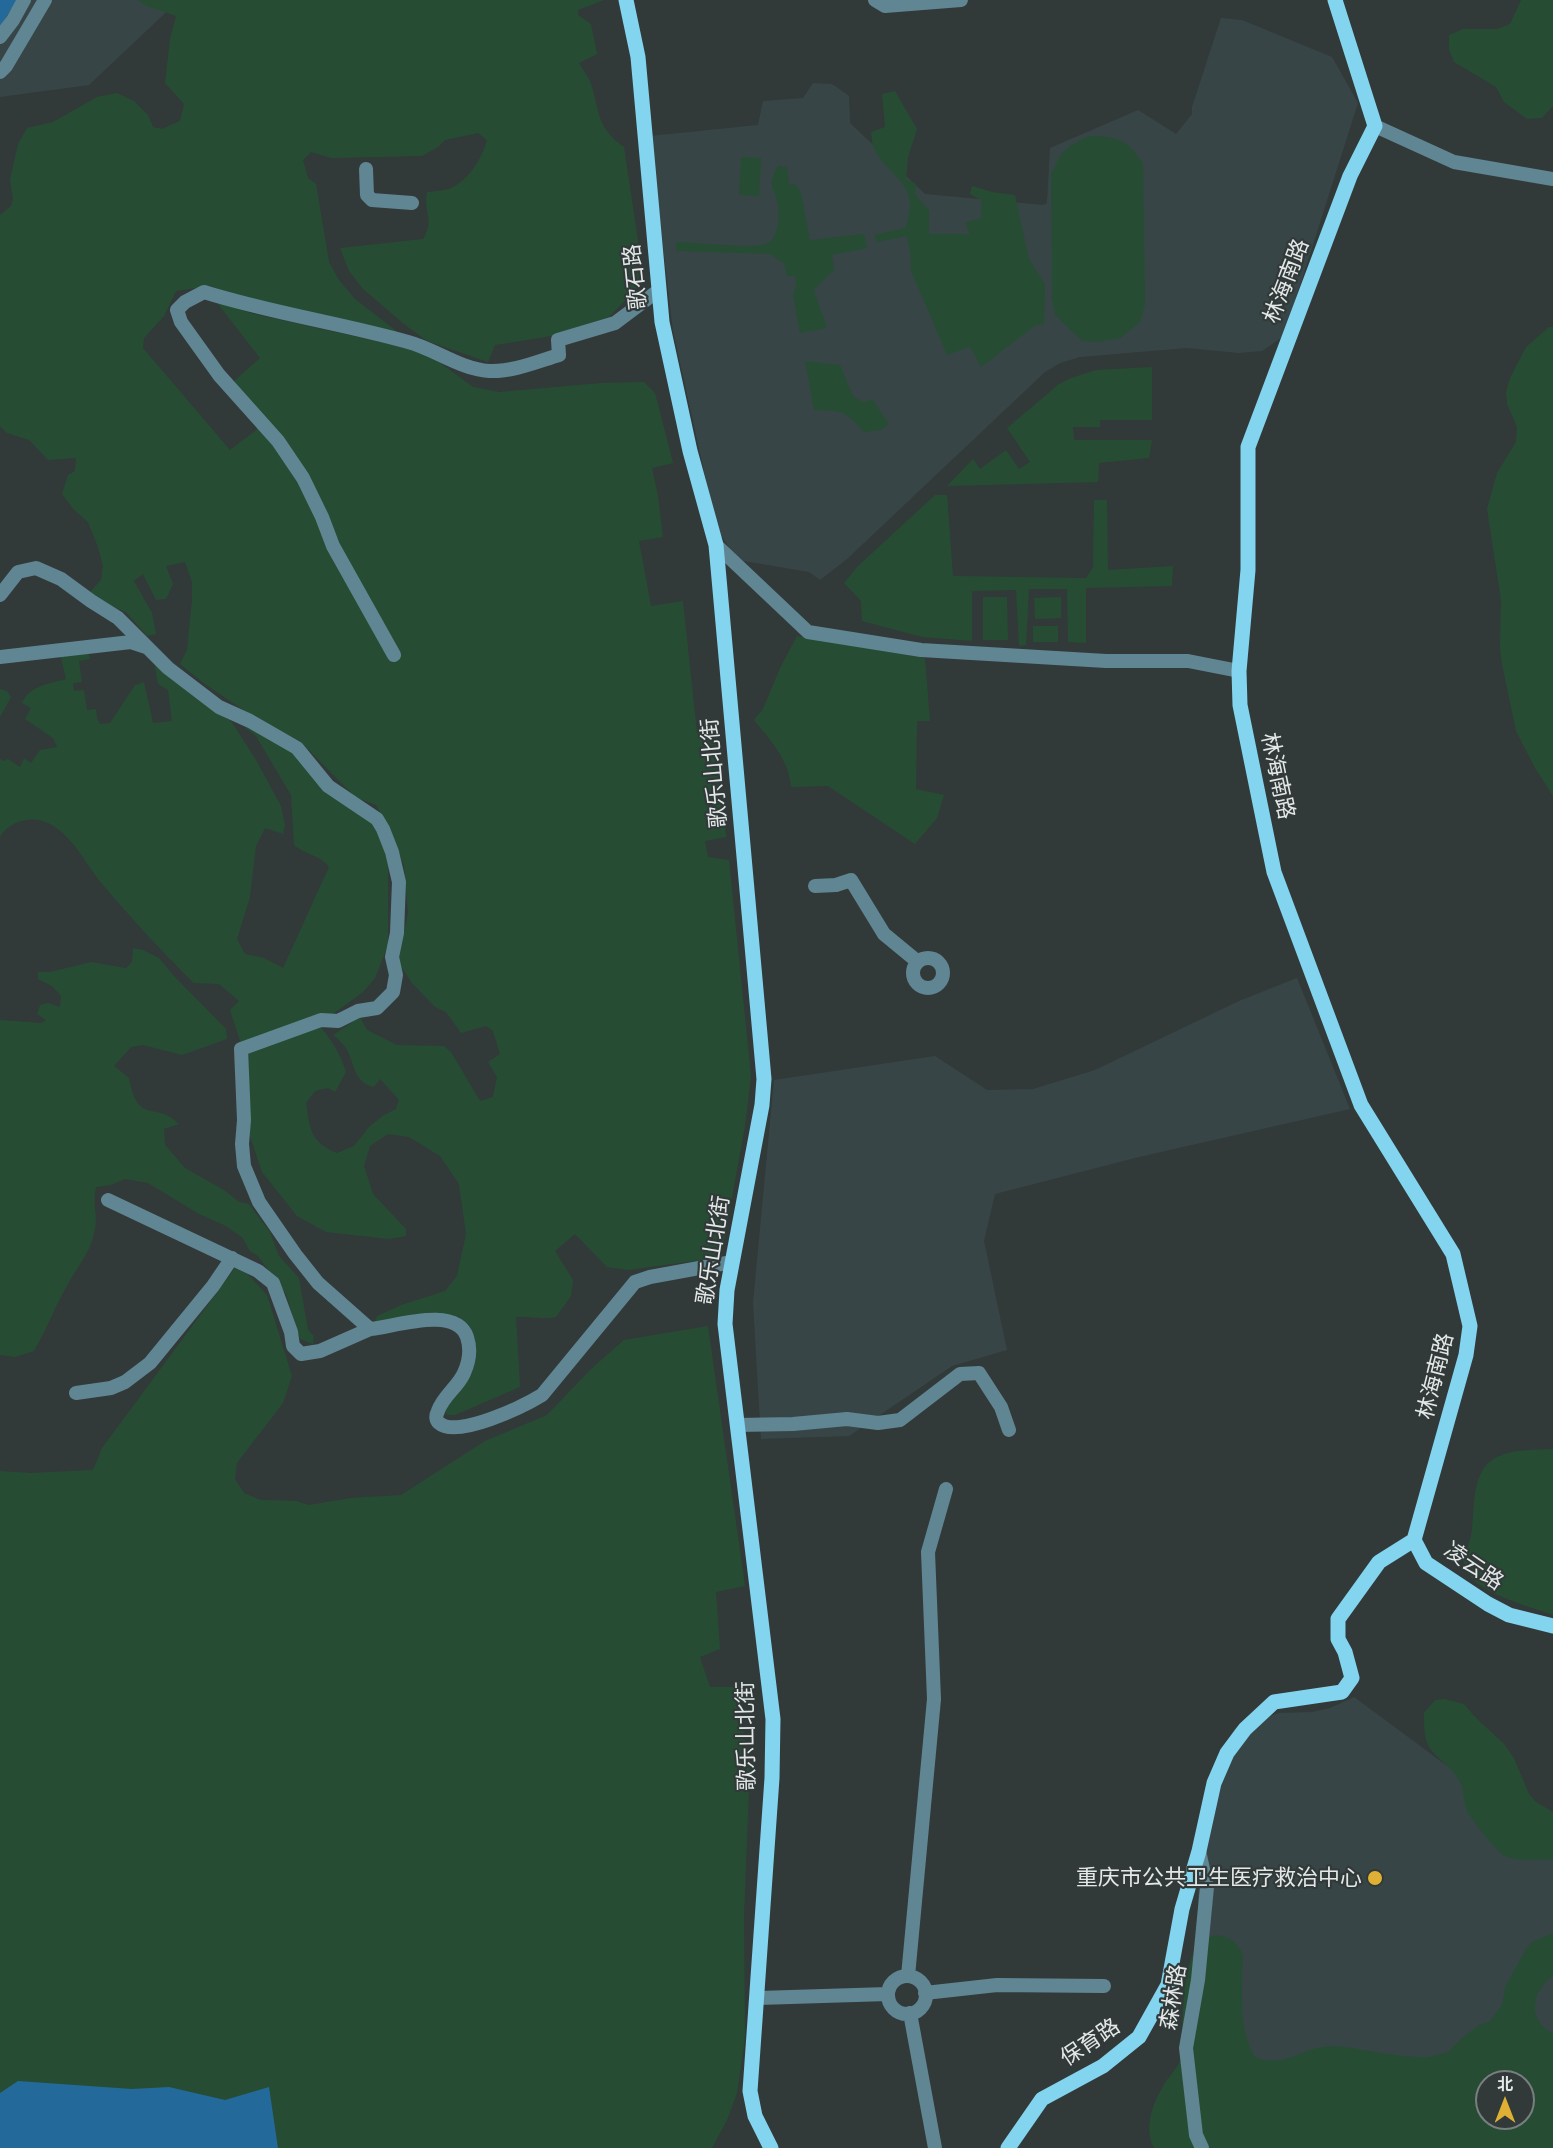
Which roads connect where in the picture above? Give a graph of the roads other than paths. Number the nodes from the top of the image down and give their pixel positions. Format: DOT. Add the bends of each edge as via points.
graph roads {
  1 [pos="24,0"];
  2 [pos="45,0"];
  3 [pos="626,0"];
  4 [pos="875,0"];
  5 [pos="961,0"];
  6 [pos="1335,0"];
  7 [pos="0,37"];
  8 [pos="0,72"];
  9 [pos="1375,126"];
  10 [pos="366,169"];
  11 [pos="1553,179"];
  12 [pos="412,203"];
  13 [pos="659,290"];
  14 [pos="716,545"];
  15 [pos="0,595"];
  16 [pos="148,648"];
  17 [pos="394,655"];
  18 [pos="0,657"];
  19 [pos="1239,671"];
  20 [pos="815,886"];
  21 [pos="918,962"];
  22 [pos="108,1200"];
  23 [pos="232,1258"];
  24 [pos="732,1262"];
  25 [pos="370,1329"];
  26 [pos="76,1393"];
  27 [pos="737,1425"];
  28 [pos="1009,1430"];
  29 [pos="946,1489"];
  30 [pos="1414,1540"];
  31 [pos="1553,1626"];
  32 [pos="1199,1851"];
  33 [pos="908,1976"];
  34 [pos="1104,1986"];
  35 [pos="925,1993"];
  36 [pos="888,1994"];
  37 [pos="758,1998"];
  38 [pos="910,2013"];
  39 [pos="771,2148"];
  40 [pos="935,2148"];
  41 [pos="1008,2148"];
  42 [pos="1202,2148"];
  1 -- 7 [label="street"];
  2 -- 8 [label="street"];
  3 -- 13 [label="main road, 歌石路" via="638,57"];
  4 -- 5 [label="street" via="885,6"];
  6 -- 9 [label="main road"];
  9 -- 11 [label="street" via="1454,162"];
  9 -- 19 [label="main road, 林海南路" via="1350,176 1248,447 1248,570"];
  10 -- 12 [label="street" via="367,195 372,200"];
  13 -- 14 [label="main road, 歌石路" via="662,322 690,451"];
  13 -- 17 [label="street" via="615,323 558,340 560,355 507,372 485,371 411,342 204,292 177,310 181,322 219,375 278,441 303,478 333,546"];
  14 -- 19 [label="street" via="808,632 921,650 1106,661 1188,661"];
  14 -- 24 [label="main road, 歌乐山北街" via="764,1079"];
  15 -- 16 [label="street" via="18,572 36,568 61,579 118,618"];
  16 -- 18 [label="street" via="131,642"];
  16 -- 25 [label="street" via="219,706 297,748 328,786 377,819 392,852 399,882 393,992 377,1008 358,1011 338,1021 321,1020 241,1049 244,1166 259,1202 318,1283"];
  19 -- 30 [label="main road, 林海南路" via="1240,705 1274,872 1362,1105 1453,1254 1470,1326 1466,1355"];
  20 -- 21 [label="street" via="851,880 884,934"];
  22 -- 23 [label="street"];
  23 -- 25 [label="street" via="273,1283 293,1346 301,1354 320,1351"];
  23 -- 26 [label="street" via="150,1363 111,1388"];
  24 -- 25 [label="street" via="635,1282 542,1395 526,1405 466,1427 441,1425 436,1413 464,1375 469,1359 465,1331 448,1320"];
  24 -- 27 [label="main road, 歌乐山北街" via="725,1324"];
  27 -- 28 [label="street" via="900,1420 960,1374 979,1373 1001,1407"];
  27 -- 37 [label="main road, 歌乐山北街" via="773,1719"];
  29 -- 33 [label="street" via="928,1552 934,1699"];
  30 -- 31 [label="main road, 凌云路" via="1426,1563 1488,1605 1509,1615"];
  30 -- 32 [label="main road, 凌云路" via="1379,1562 1338,1619 1338,1639 1352,1678 1342,1692 1274,1702 1245,1729 1227,1753 1214,1784"];
  32 -- 41 [label="main road, 保育路" via="1182,1909 1168,1984 1139,2037 1103,2066 1042,2099"];
  32 -- 42 [label="street, 森林路" via="1207,1887 1198,1980 1186,2048 1196,2135"];
  33 -- 35 [label="street" via="922,1984"];
  33 -- 36 [label="street" via="894,1981"];
  34 -- 35 [label="street" via="997,1986"];
  35 -- 38 [label="street" via="921,2007"];
  36 -- 37 [label="street"];
  36 -- 38 [label="street" via="893,2008"];
  37 -- 39 [label="main road, 歌乐山北街" via="750,2091 755,2116"];
  38 -- 40 [label="street"];
}
